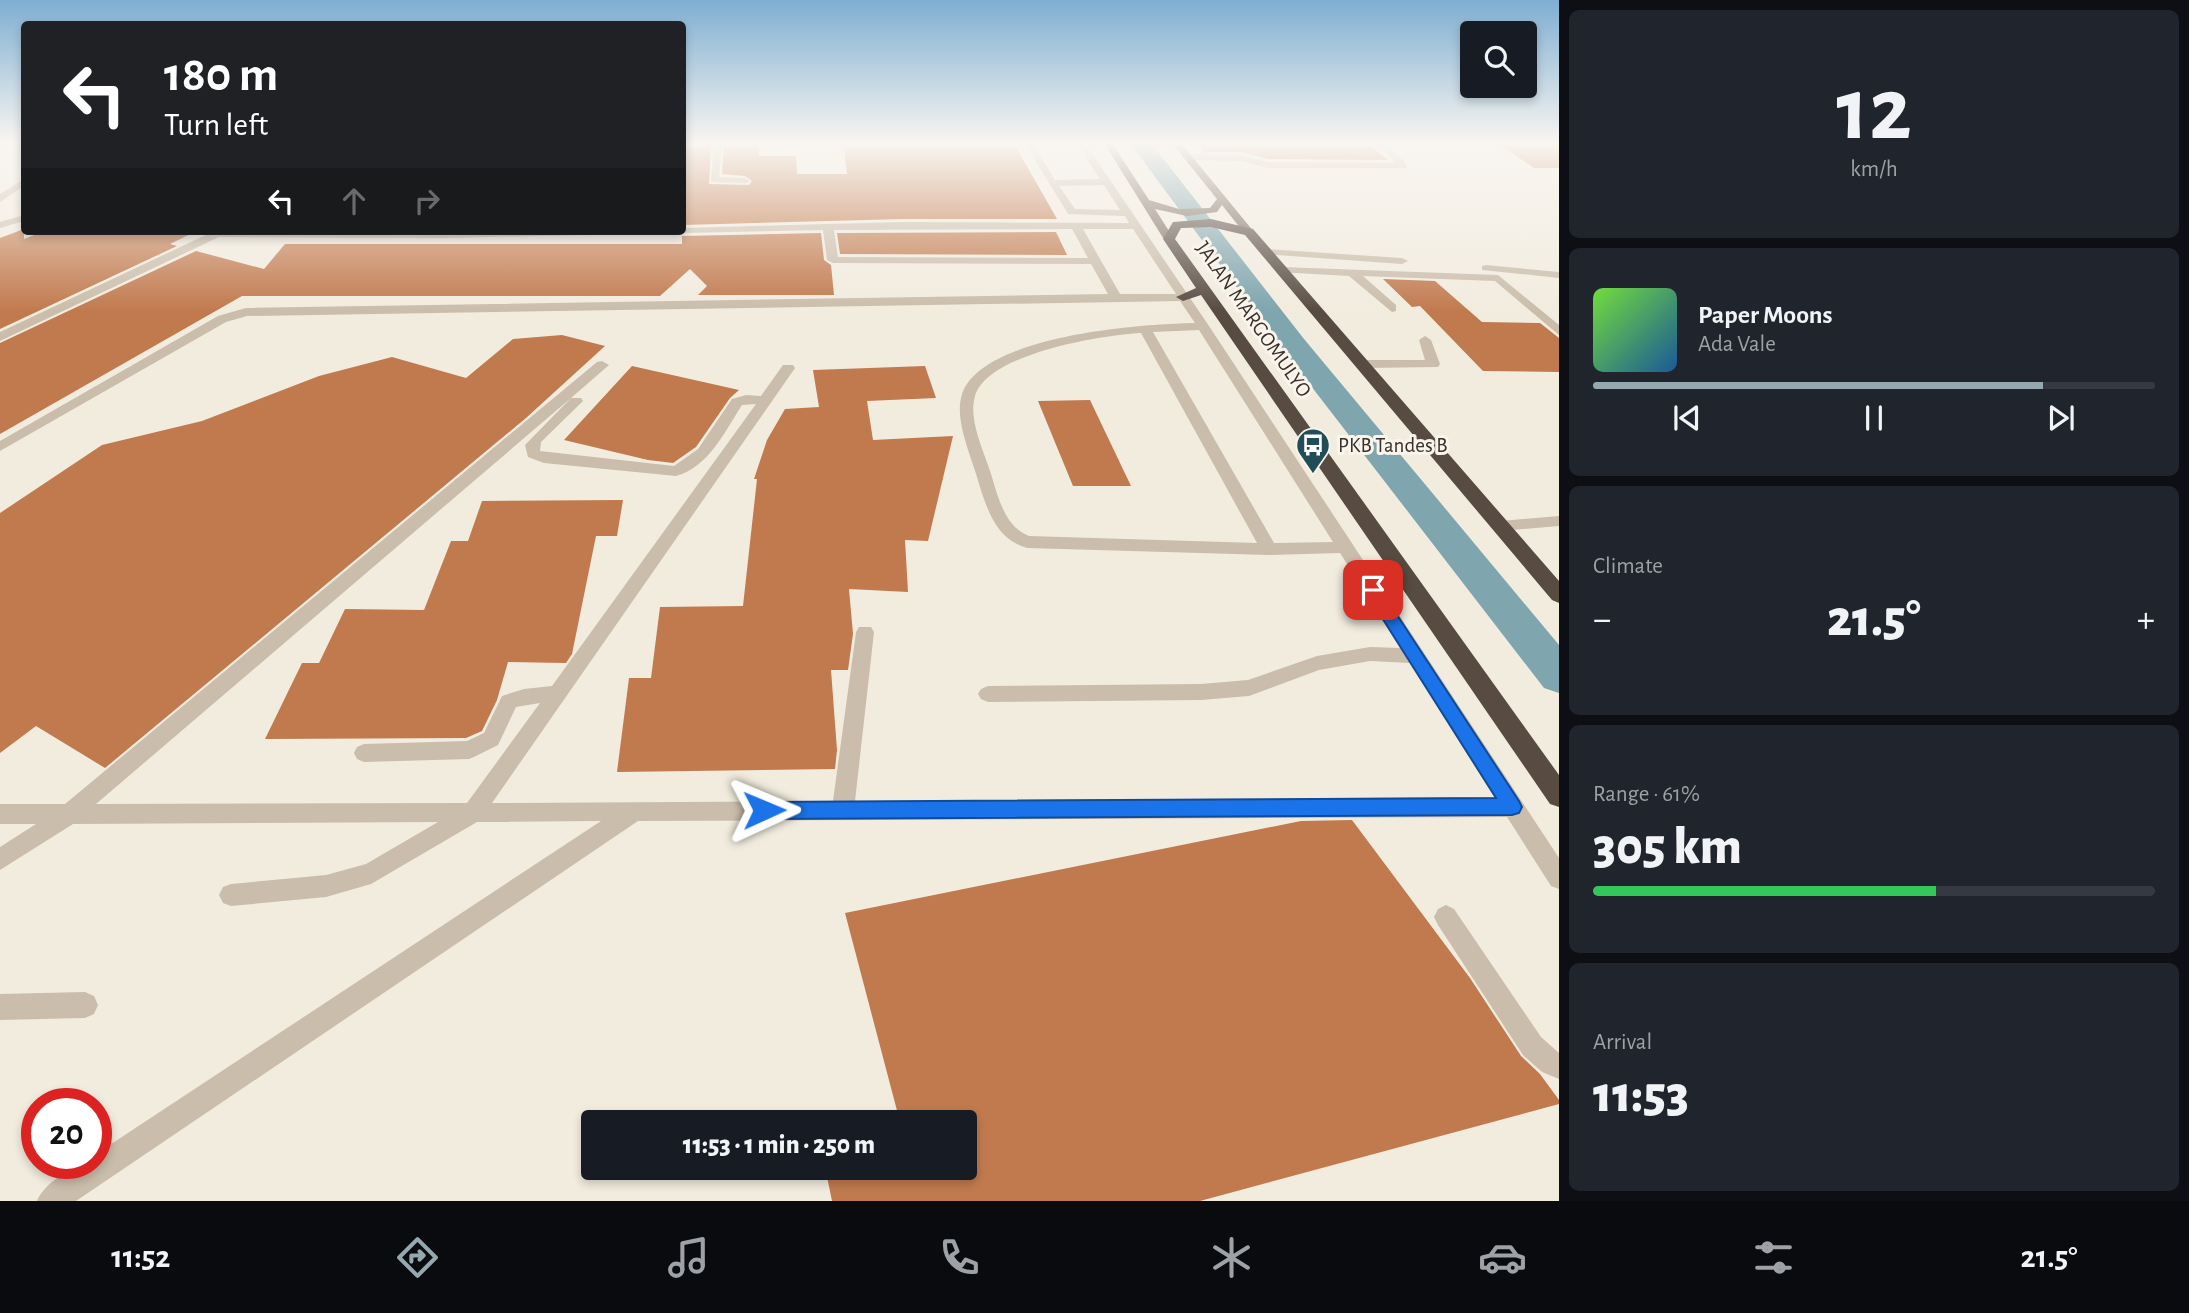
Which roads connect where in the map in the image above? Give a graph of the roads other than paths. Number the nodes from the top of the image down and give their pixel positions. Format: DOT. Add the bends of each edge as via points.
graph roads {
  1 [pos="1063,199"];
  2 [pos="1118,199"];
  3 [pos="1143,199"];
  4 [pos="1222,199"];
  5 [pos="1145,202"];
  6 [pos="1127,213"];
  7 [pos="21,219"];
  8 [pos="0,225"];
  9 [pos="1076,226"];
  10 [pos="1134,226"];
  11 [pos="828,227"];
  12 [pos="686,231"];
  13 [pos="1173,232"];
  14 [pos="1249,232"];
  15 [pos="209,235"];
  16 [pos="284,235"];
  17 [pos="383,235"];
  18 [pos="1267,252"];
  19 [pos="1095,261"];
  20 [pos="1282,270"];
  21 [pos="1350,271"];
  22 [pos="1559,275"];
  23 [pos="1498,278"];
  24 [pos="1559,283"];
  25 [pos="1206,289"];
  26 [pos="1183,297"];
  27 [pos="1117,299"];
  28 [pos="1392,308"];
  29 [pos="1203,326"];
  30 [pos="1145,329"];
  31 [pos="1559,331"];
  32 [pos="0,337"];
  33 [pos="1425,340"];
  34 [pos="1364,364"];
  35 [pos="602,365"];
  36 [pos="788,368"];
  37 [pos="589,389"];
  38 [pos="767,400"];
  39 [pos="0,447"];
  40 [pos="1559,521"];
  41 [pos="1500,526"];
  42 [pos="1345,547"];
  43 [pos="1269,549"];
  44 [pos="1559,595"];
  45 [pos="865,632"];
  46 [pos="1414,656"];
  47 [pos="557,693"];
  48 [pos="988,694"];
  49 [pos="364,753"];
  50 [pos="1559,796"];
  51 [pos="1512,807"];
  52 [pos="843,809"];
  53 [pos="632,813"];
  54 [pos="0,814"];
  55 [pos="69,814"];
  56 [pos="472,814"];
  57 [pos="0,860"];
  58 [pos="1559,878"];
  59 [pos="231,895"];
  60 [pos="1446,917"];
  61 [pos="85,1005"];
  62 [pos="0,1007"];
  63 [pos="1559,1066"];
  64 [pos="51,1201"];
  1 -- 6 [label="lane" via="1072,212"];
  2 -- 6 [label="lane"];
  3 -- 5 [label="main road, JALAN MARGOMULYO"];
  4 -- 5 [label="main road" via="1213,210 1190,213"];
  4 -- 14 [label="main road"];
  5 -- 13 [label="main road, JALAN MARGOMULYO"];
  6 -- 10 [label="lane"];
  7 -- 8 [label="lane"];
  9 -- 10 [label="lane"];
  9 -- 11 [label="lane"];
  9 -- 19 [label="lane"];
  10 -- 26 [label="lane"];
  11 -- 12 [label="lane"];
  11 -- 19 [label="lane" via="833,260"];
  13 -- 14 [label="highway" via="1200,222"];
  13 -- 25 [label="highway, JALAN MARGOMULYO"];
  14 -- 18 [label="highway"];
  15 -- 32 [label="lane"];
  16 -- 17 [label="lane"];
  18 -- 20 [label="highway"];
  18 -- 22 [label="lane"];
  19 -- 27 [label="lane"];
  20 -- 21 [label="lane"];
  20 -- 34 [label="highway"];
  21 -- 23 [label="lane"];
  21 -- 28 [label="lane"];
  23 -- 24 [label="lane"];
  23 -- 31 [label="lane"];
  25 -- 26 [label="highway"];
  25 -- 50 [label="highway, JALAN MARGOMULYO"];
  26 -- 27 [label="lane"];
  26 -- 29 [label="lane"];
  27 -- 39 [label="lane" via="246,312 222,319"];
  29 -- 30 [label="lane"];
  29 -- 42 [label="lane"];
  30 -- 43 [label="lane"];
  30 -- 43 [label="lane" via="1064,340 1025,352 982,375 968,395 969,422 1002,521 1012,535 1027,542"];
  33 -- 34 [label="lane" via="1433,364"];
  34 -- 41 [label="highway"];
  35 -- 55 [label="lane"];
  36 -- 38 [label="lane"];
  37 -- 38 [label="lane" via="536,439 533,454 676,471 696,460 737,402"];
  38 -- 47 [label="lane"];
  40 -- 41 [label="lane"];
  41 -- 44 [label="highway"];
  42 -- 43 [label="lane"];
  42 -- 46 [label="lane"];
  45 -- 52 [label="lane"];
  46 -- 48 [label="lane" via="1370,654 1317,663 1249,688"];
  46 -- 51 [label="lane"];
  47 -- 49 [label="lane" via="509,702 491,738 469,750"];
  47 -- 56 [label="lane"];
  51 -- 52 [label="lane"];
  51 -- 58 [label="lane"];
  52 -- 53 [label="lane"];
  53 -- 56 [label="lane"];
  53 -- 64 [label="lane"];
  54 -- 55 [label="lane"];
  55 -- 56 [label="lane"];
  55 -- 57 [label="lane"];
  56 -- 59 [label="lane" via="371,873 326,886"];
  60 -- 63 [label="lane" via="1532,1046"];
  61 -- 62 [label="lane"];
}
